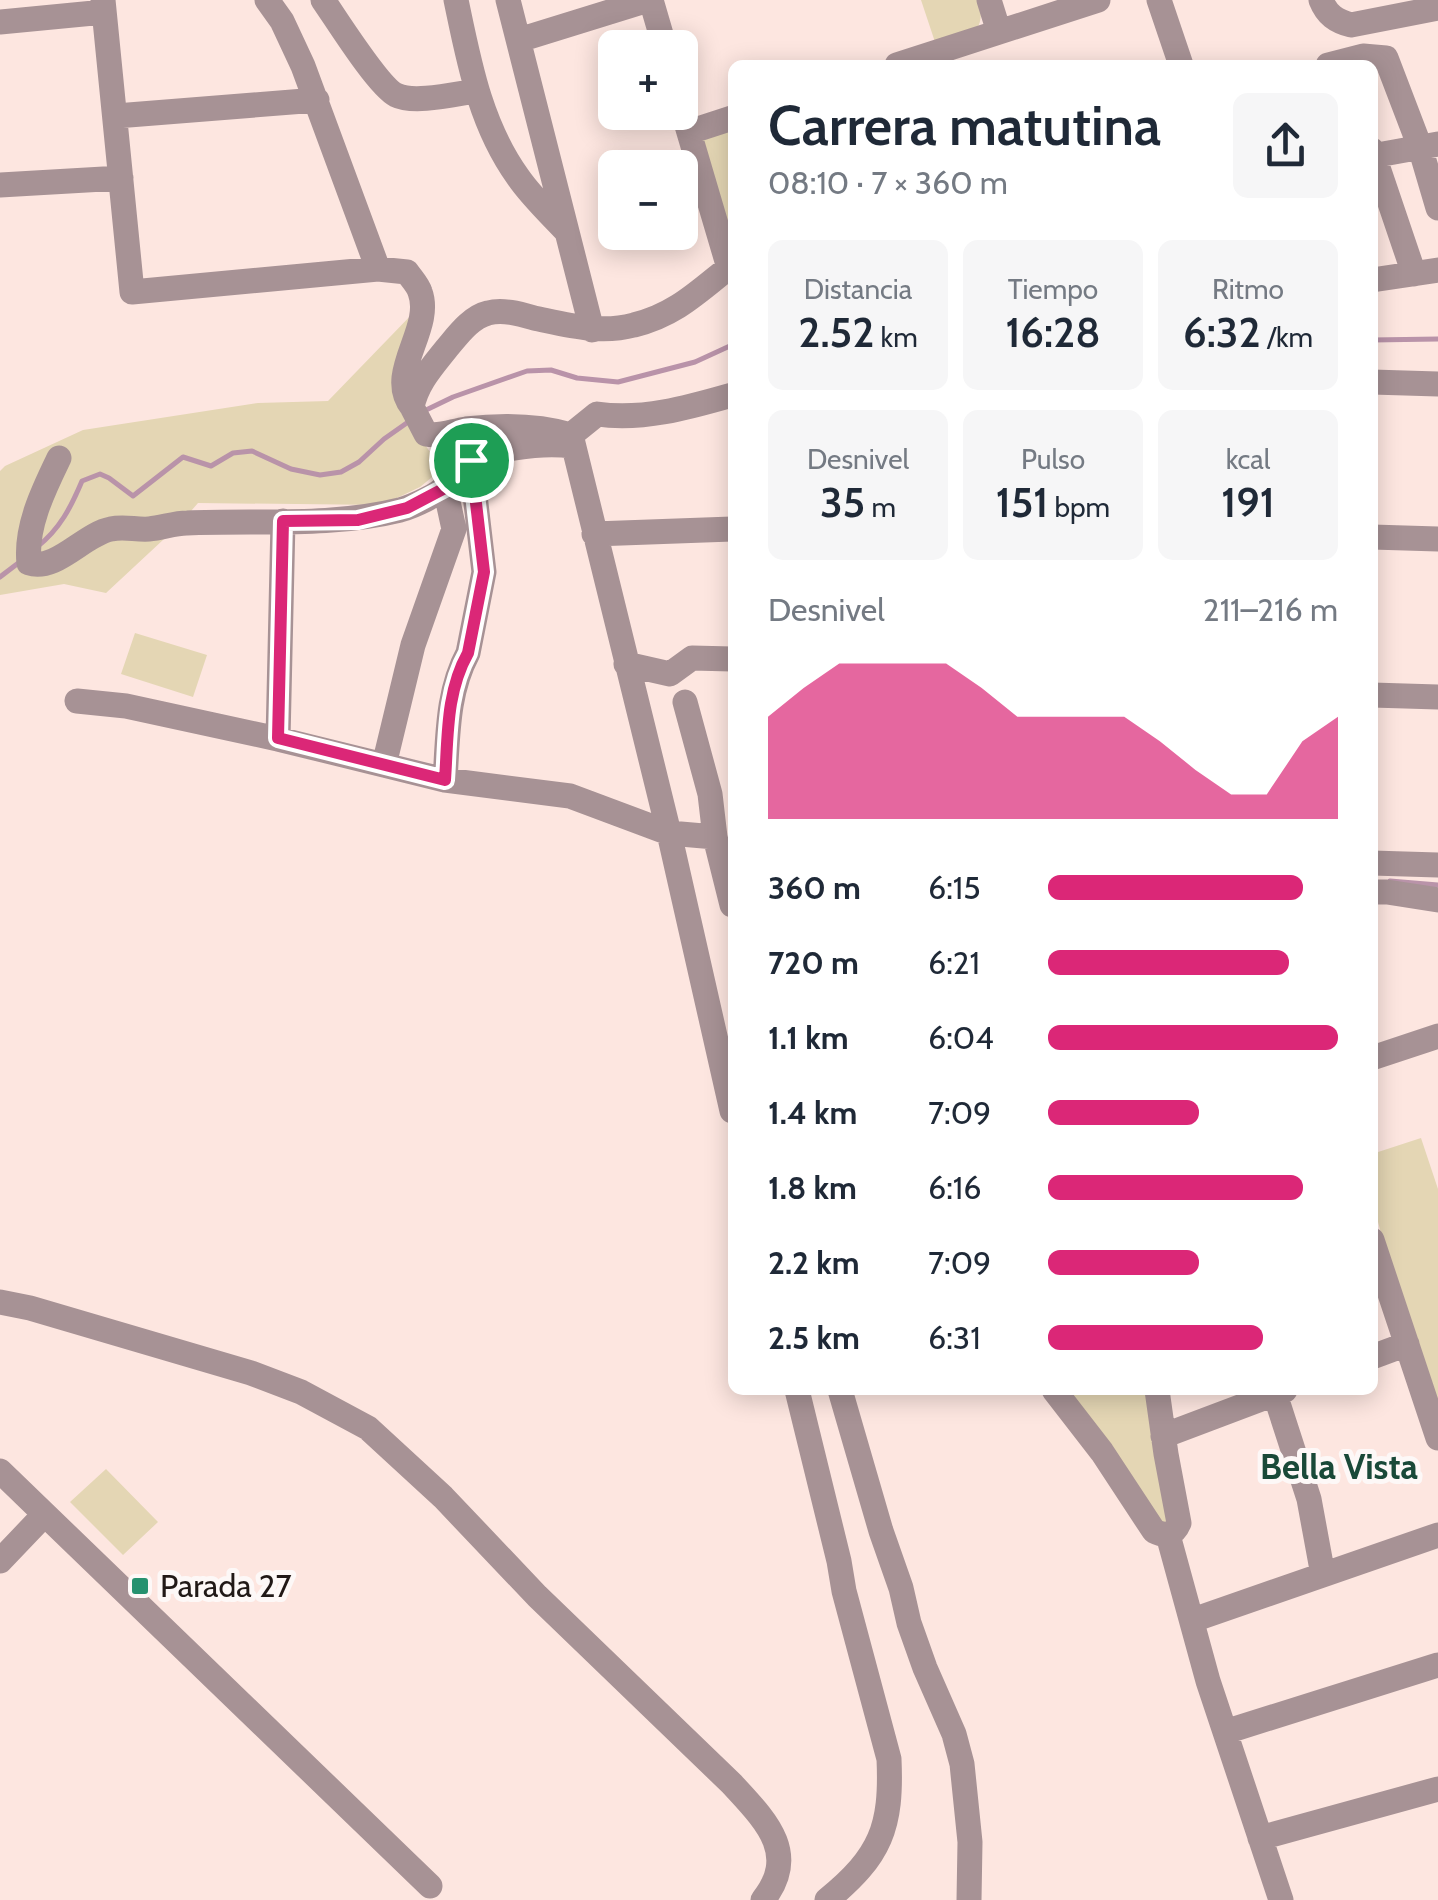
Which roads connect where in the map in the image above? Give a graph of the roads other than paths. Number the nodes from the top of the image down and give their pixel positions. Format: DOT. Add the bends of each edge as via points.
graph roads {
  1 [pos="267,0"];
  2 [pos="323,0"];
  3 [pos="456,0"];
  4 [pos="508,0"];
  5 [pos="650,0"];
  6 [pos="989,0"];
  7 [pos="1098,0"];
  8 [pos="1159,0"];
  9 [pos="1321,0"];
  10 [pos="104,6"];
  11 [pos="1438,8"];
  12 [pos="1368,11"];
  13 [pos="0,22"];
  14 [pos="659,30"];
  15 [pos="999,32"];
  16 [pos="520,40"];
  17 [pos="912,60"];
  18 [pos="964,60"];
  19 [pos="1180,60"];
  20 [pos="1350,60"];
  21 [pos="476,91"];
  22 [pos="317,100"];
  23 [pos="116,116"];
  24 [pos="728,119"];
  25 [pos="689,132"];
  26 [pos="1429,146"];
  27 [pos="1378,153"];
  28 [pos="1378,165"];
  29 [pos="121,178"];
  30 [pos="0,184"];
  31 [pos="1438,208"];
  32 [pos="568,233"];
  33 [pos="728,257"];
  34 [pos="378,268"];
  35 [pos="728,269"];
  36 [pos="1426,272"];
  37 [pos="1378,279"];
  38 [pos="592,330"];
  39 [pos="1378,382"];
  40 [pos="1438,384"];
  41 [pos="728,397"];
  42 [pos="412,407"];
  43 [pos="572,440"];
  44 [pos="59,458"];
  45 [pos="471,460"];
  46 [pos="445,488"];
  47 [pos="283,521"];
  48 [pos="728,529"];
  49 [pos="594,534"];
  50 [pos="1378,537"];
  51 [pos="1438,539"];
  52 [pos="728,659"];
  53 [pos="626,664"];
  54 [pos="1378,695"];
  55 [pos="1438,697"];
  56 [pos="77,701"];
  57 [pos="685,702"];
  58 [pos="278,738"];
  59 [pos="384,765"];
  60 [pos="445,780"];
  61 [pos="670,834"];
  62 [pos="715,836"];
  63 [pos="1378,863"];
  64 [pos="1438,864"];
  65 [pos="728,889"];
  66 [pos="1378,892"];
  67 [pos="1438,900"];
  68 [pos="1438,1036"];
  69 [pos="1378,1056"];
  70 [pos="728,1093"];
  71 [pos="1378,1258"];
  72 [pos="0,1302"];
  73 [pos="1406,1344"];
  74 [pos="1378,1355"];
  75 [pos="798,1395"];
  76 [pos="841,1395"];
  77 [pos="1058,1395"];
  78 [pos="1158,1395"];
  79 [pos="1272,1395"];
  80 [pos="1281,1395"];
  81 [pos="1163,1436"];
  82 [pos="1438,1438"];
  83 [pos="0,1471"];
  84 [pos="44,1515"];
  85 [pos="1168,1535"];
  86 [pos="1438,1535"];
  87 [pos="0,1560"];
  88 [pos="1324,1574"];
  89 [pos="1192,1620"];
  90 [pos="1438,1665"];
  91 [pos="1225,1732"];
  92 [pos="1438,1790"];
  93 [pos="1260,1838"];
  94 [pos="430,1886"];
  95 [pos="763,1900"];
  96 [pos="827,1900"];
  97 [pos="969,1900"];
  98 [pos="1282,1900"];
  1 -- 22 [label="street"];
  2 -- 21 [label="street" via="396,95"];
  3 -- 21 [label="street"];
  4 -- 16 [label="street"];
  5 -- 14 [label="street"];
  5 -- 16 [label="street"];
  6 -- 15 [label="street"];
  7 -- 15 [label="street"];
  8 -- 19 [label="street"];
  9 -- 12 [label="street" via="1326,12 1351,26"];
  10 -- 13 [label="street"];
  10 -- 23 [label="street"];
  11 -- 12 [label="street"];
  15 -- 17 [label="street"];
  15 -- 18 [label="street"];
  16 -- 32 [label="street"];
  20 -- 26 [label="street" via="1386,58"];
  21 -- 32 [label="street" via="503,155"];
  22 -- 23 [label="street"];
  22 -- 34 [label="street"];
  23 -- 29 [label="street"];
  24 -- 25 [label="street"];
  25 -- 33 [label="street"];
  26 -- 27 [label="street"];
  26 -- 31 [label="street"];
  28 -- 36 [label="street"];
  29 -- 30 [label="street"];
  29 -- 34 [label="street" via="132,292"];
  32 -- 38 [label="street"];
  34 -- 42 [label="street" via="406,272 420,290 423,310 403,383"];
  35 -- 38 [label="street" via="661,317"];
  36 -- 37 [label="street"];
  38 -- 42 [label="street" via="486,313 448,347 416,390"];
  39 -- 40 [label="street"];
  41 -- 43 [label="street" via="654,414 598,414"];
  42 -- 43 [label="street" via="426,434 515,426 552,429"];
  43 -- 45 [label="street"];
  43 -- 49 [label="street"];
  44 -- 47 [label="street" via="30,536 34,565 122,527"];
  45 -- 46 [label="street"];
  45 -- 60 [label="street" via="484,572 468,653 450,700"];
  46 -- 47 [label="street" via="407,508 358,520"];
  46 -- 59 [label="street" via="454,529 412,646"];
  47 -- 58 [label="street"];
  48 -- 49 [label="street"];
  49 -- 53 [label="street"];
  50 -- 51 [label="street"];
  52 -- 53 [label="street" via="692,658 670,674"];
  53 -- 61 [label="street"];
  54 -- 55 [label="street"];
  56 -- 58 [label="street"];
  57 -- 62 [label="street"];
  58 -- 59 [label="street"];
  59 -- 60 [label="street"];
  60 -- 61 [label="street" via="570,796"];
  61 -- 62 [label="street"];
  61 -- 70 [label="street"];
  62 -- 65 [label="street"];
  63 -- 64 [label="street"];
  66 -- 67 [label="street"];
  68 -- 69 [label="street"];
  71 -- 73 [label="street"];
  72 -- 95 [label="street" via="251,1373 368,1428 756,1810 779,1860 775,1884"];
  73 -- 74 [label="street"];
  73 -- 82 [label="street"];
  75 -- 96 [label="street" via="889,1759 884,1830 860,1869"];
  76 -- 97 [label="street" via="909,1623 962,1764"];
  77 -- 85 [label="street" via="1154,1532"];
  78 -- 81 [label="street"];
  79 -- 81 [label="street"];
  80 -- 88 [label="street"];
  81 -- 85 [label="street" via="1179,1523"];
  83 -- 84 [label="street"];
  84 -- 87 [label="street"];
  84 -- 94 [label="street"];
  85 -- 89 [label="street"];
  86 -- 88 [label="street"];
  88 -- 89 [label="street"];
  89 -- 91 [label="street"];
  90 -- 91 [label="street"];
  91 -- 93 [label="street"];
  92 -- 93 [label="street"];
  93 -- 98 [label="street"];
}
